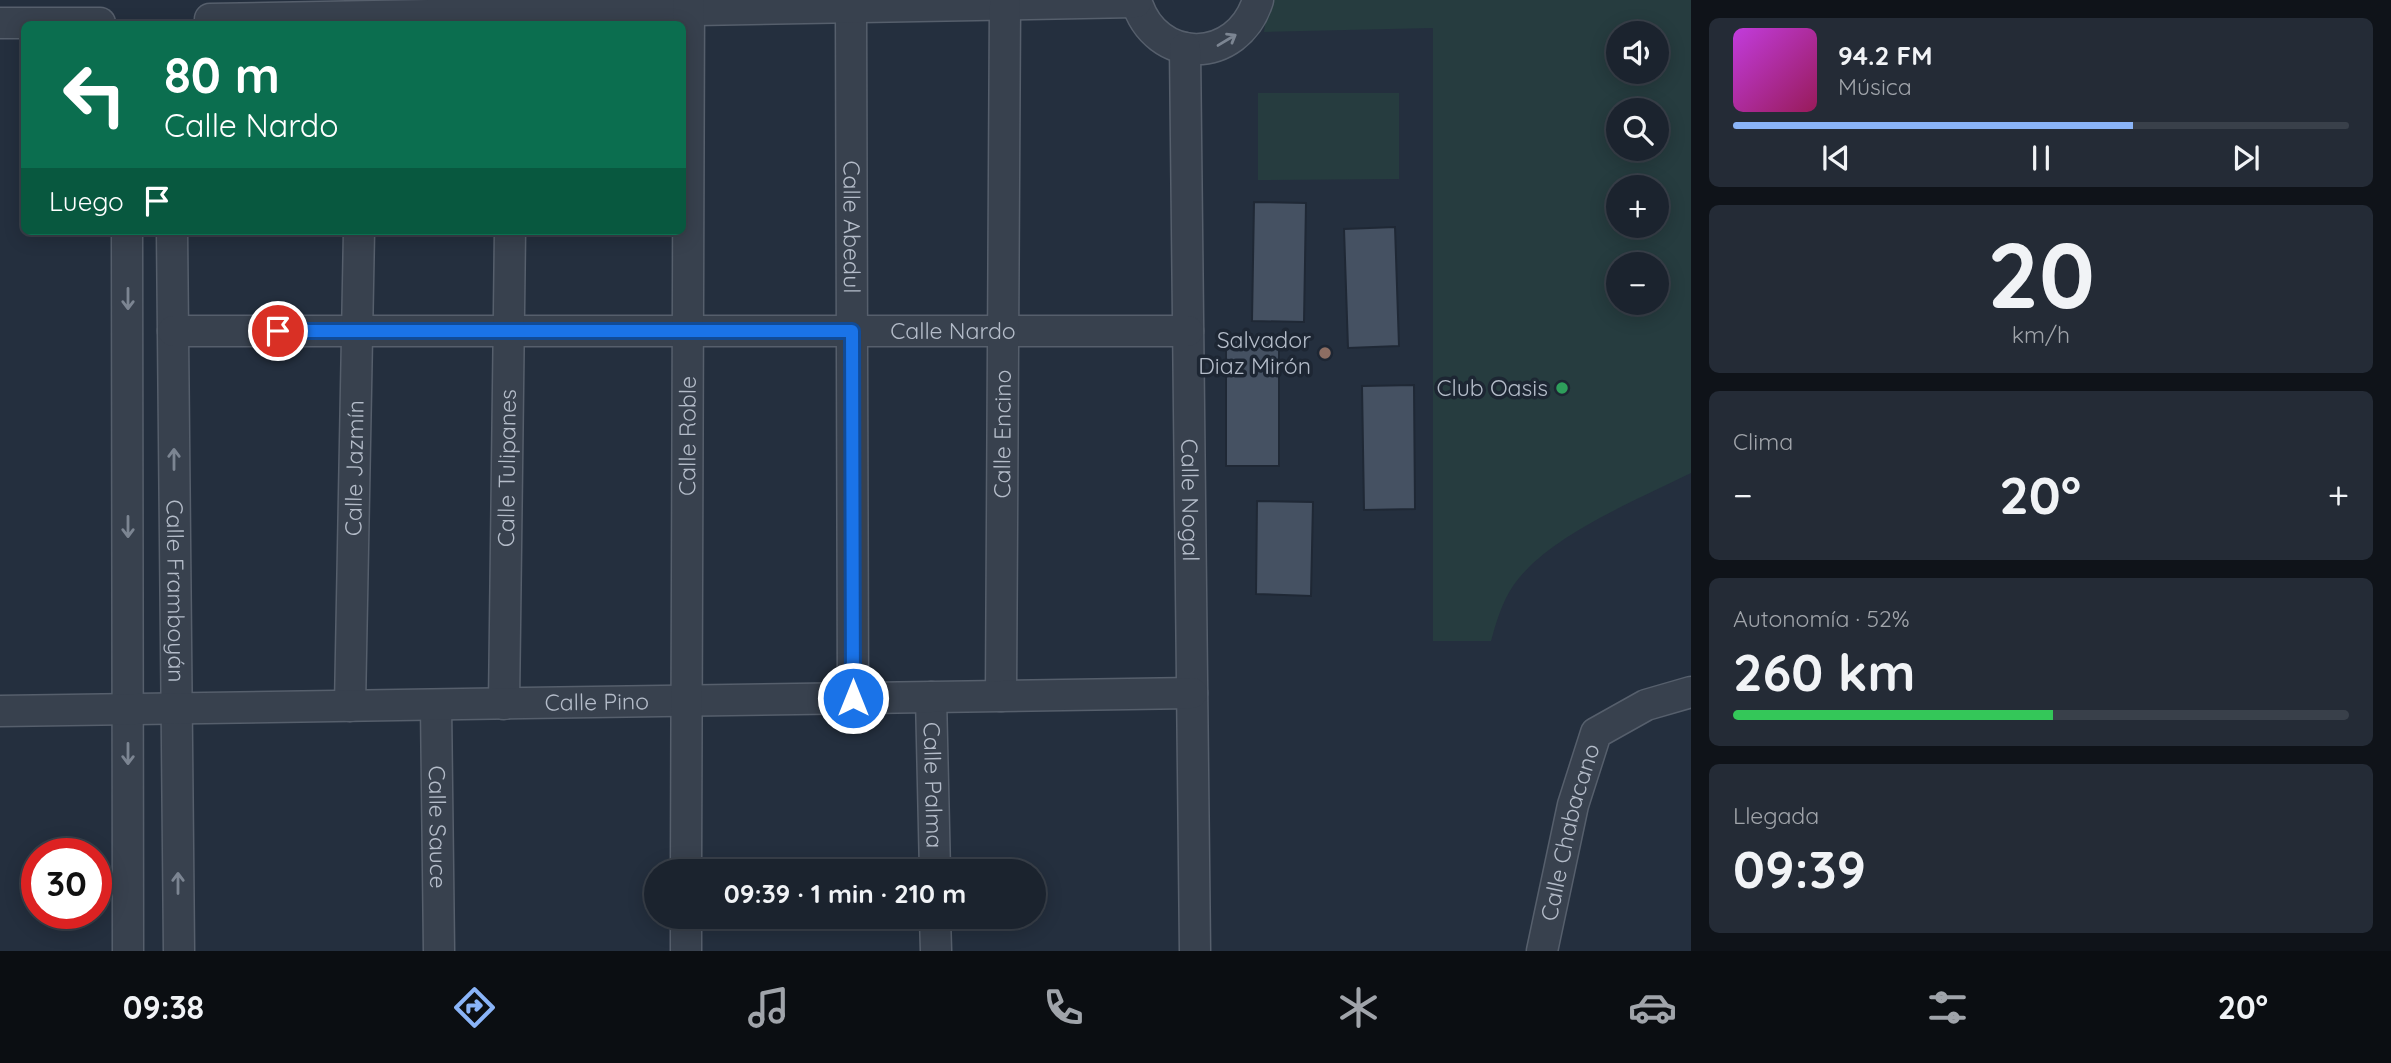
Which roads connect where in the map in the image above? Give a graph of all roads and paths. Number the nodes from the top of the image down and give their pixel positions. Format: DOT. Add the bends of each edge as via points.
graph roads {
  1 [pos="1258,0"];
  2 [pos="1136,1"];
  3 [pos="690,5"];
  4 [pos="1005,5"];
  5 [pos="851,8"];
  6 [pos="209,14"];
  7 [pos="100,16"];
  8 [pos="512,19"];
  9 [pos="363,20"];
  10 [pos="29,21"];
  11 [pos="21,22"];
  12 [pos="0,23"];
  13 [pos="1185,48"];
  14 [pos="127,235"];
  15 [pos="173,235"];
  16 [pos="359,235"];
  17 [pos="510,235"];
  18 [pos="173,331"];
  19 [pos="357,331"];
  20 [pos="509,331"];
  21 [pos="688,331"];
  22 [pos="852,331"];
  23 [pos="1003,331"];
  24 [pos="1188,331"];
  25 [pos="1691,692"];
  26 [pos="1192,693"];
  27 [pos="1001,696"];
  28 [pos="932,697"];
  29 [pos="853,698"];
  30 [pos="687,701"];
  31 [pos="504,704"];
  32 [pos="436,705"];
  33 [pos="350,706"];
  34 [pos="177,709"];
  35 [pos="128,710"];
  36 [pos="0,712"];
  37 [pos="686,859"];
  38 [pos="934,859"];
  39 [pos="686,929"];
  40 [pos="935,929"];
  41 [pos="128,951"];
  42 [pos="178,951"];
  43 [pos="439,951"];
  44 [pos="686,951"];
  45 [pos="936,951"];
  46 [pos="1195,951"];
  47 [pos="1542,951"];
  13 -- 1 [label="street, one-way" via="1218,46 1233,38 1245,27"];
  2 -- 4 [label="street"];
  2 -- 13 [label="street" via="1156,34"];
  3 -- 5 [label="street"];
  3 -- 8 [label="street"];
  3 -- 21 [label="street, Calle Roble"];
  4 -- 5 [label="street"];
  4 -- 23 [label="street, Calle Encino"];
  5 -- 22 [label="street, Calle Abedul"];
  6 -- 9 [label="street"];
  7 -- 10 [label="street"];
  8 -- 9 [label="street"];
  11 -- 12 [label="street"];
  13 -- 24 [label="street, Calle Nogal"];
  14 -- 35 [label="street, Calle Framboyán, one-way"];
  15 -- 18 [label="street, Calle Framboyán"];
  16 -- 19 [label="street, Calle Jazmín"];
  17 -- 20 [label="street, Calle Tulipanes"];
  18 -- 19 [label="street, Calle Nardo"];
  34 -- 18 [label="street, Calle Framboyán, one-way"];
  19 -- 20 [label="street, Calle Nardo"];
  19 -- 33 [label="street, Calle Jazmín"];
  20 -- 21 [label="street, Calle Nardo"];
  20 -- 31 [label="street, Calle Tulipanes"];
  21 -- 22 [label="street, Calle Nardo"];
  21 -- 30 [label="street, Calle Roble"];
  22 -- 23 [label="street, Calle Nardo"];
  22 -- 29 [label="street, Calle Abedul"];
  23 -- 24 [label="street, Calle Nardo"];
  23 -- 27 [label="street, Calle Encino"];
  24 -- 26 [label="street, Calle Nogal"];
  25 -- 47 [label="street, Calle Chabacano" via="1646,705 1596,733 1573,805"];
  26 -- 27 [label="street, Calle Pino"];
  26 -- 46 [label="street, Calle Nogal"];
  27 -- 28 [label="street, Calle Pino"];
  28 -- 29 [label="street, Calle Pino"];
  28 -- 38 [label="street, Calle Palma"];
  29 -- 30 [label="street, Calle Pino"];
  30 -- 31 [label="street, Calle Pino"];
  30 -- 37 [label="street, Calle Roble"];
  31 -- 32 [label="street, Calle Pino"];
  32 -- 33 [label="street, Calle Pino"];
  32 -- 43 [label="street, Calle Sauce"];
  33 -- 34 [label="street, Calle Pino"];
  34 -- 35 [label="street, Calle Pino"];
  42 -- 34 [label="street, Calle Framboyán, one-way"];
  35 -- 36 [label="street, Calle Pino"];
  35 -- 41 [label="street, Calle Framboyán, one-way"];
  39 -- 44 [label="street"];
  40 -- 45 [label="street"];
}
